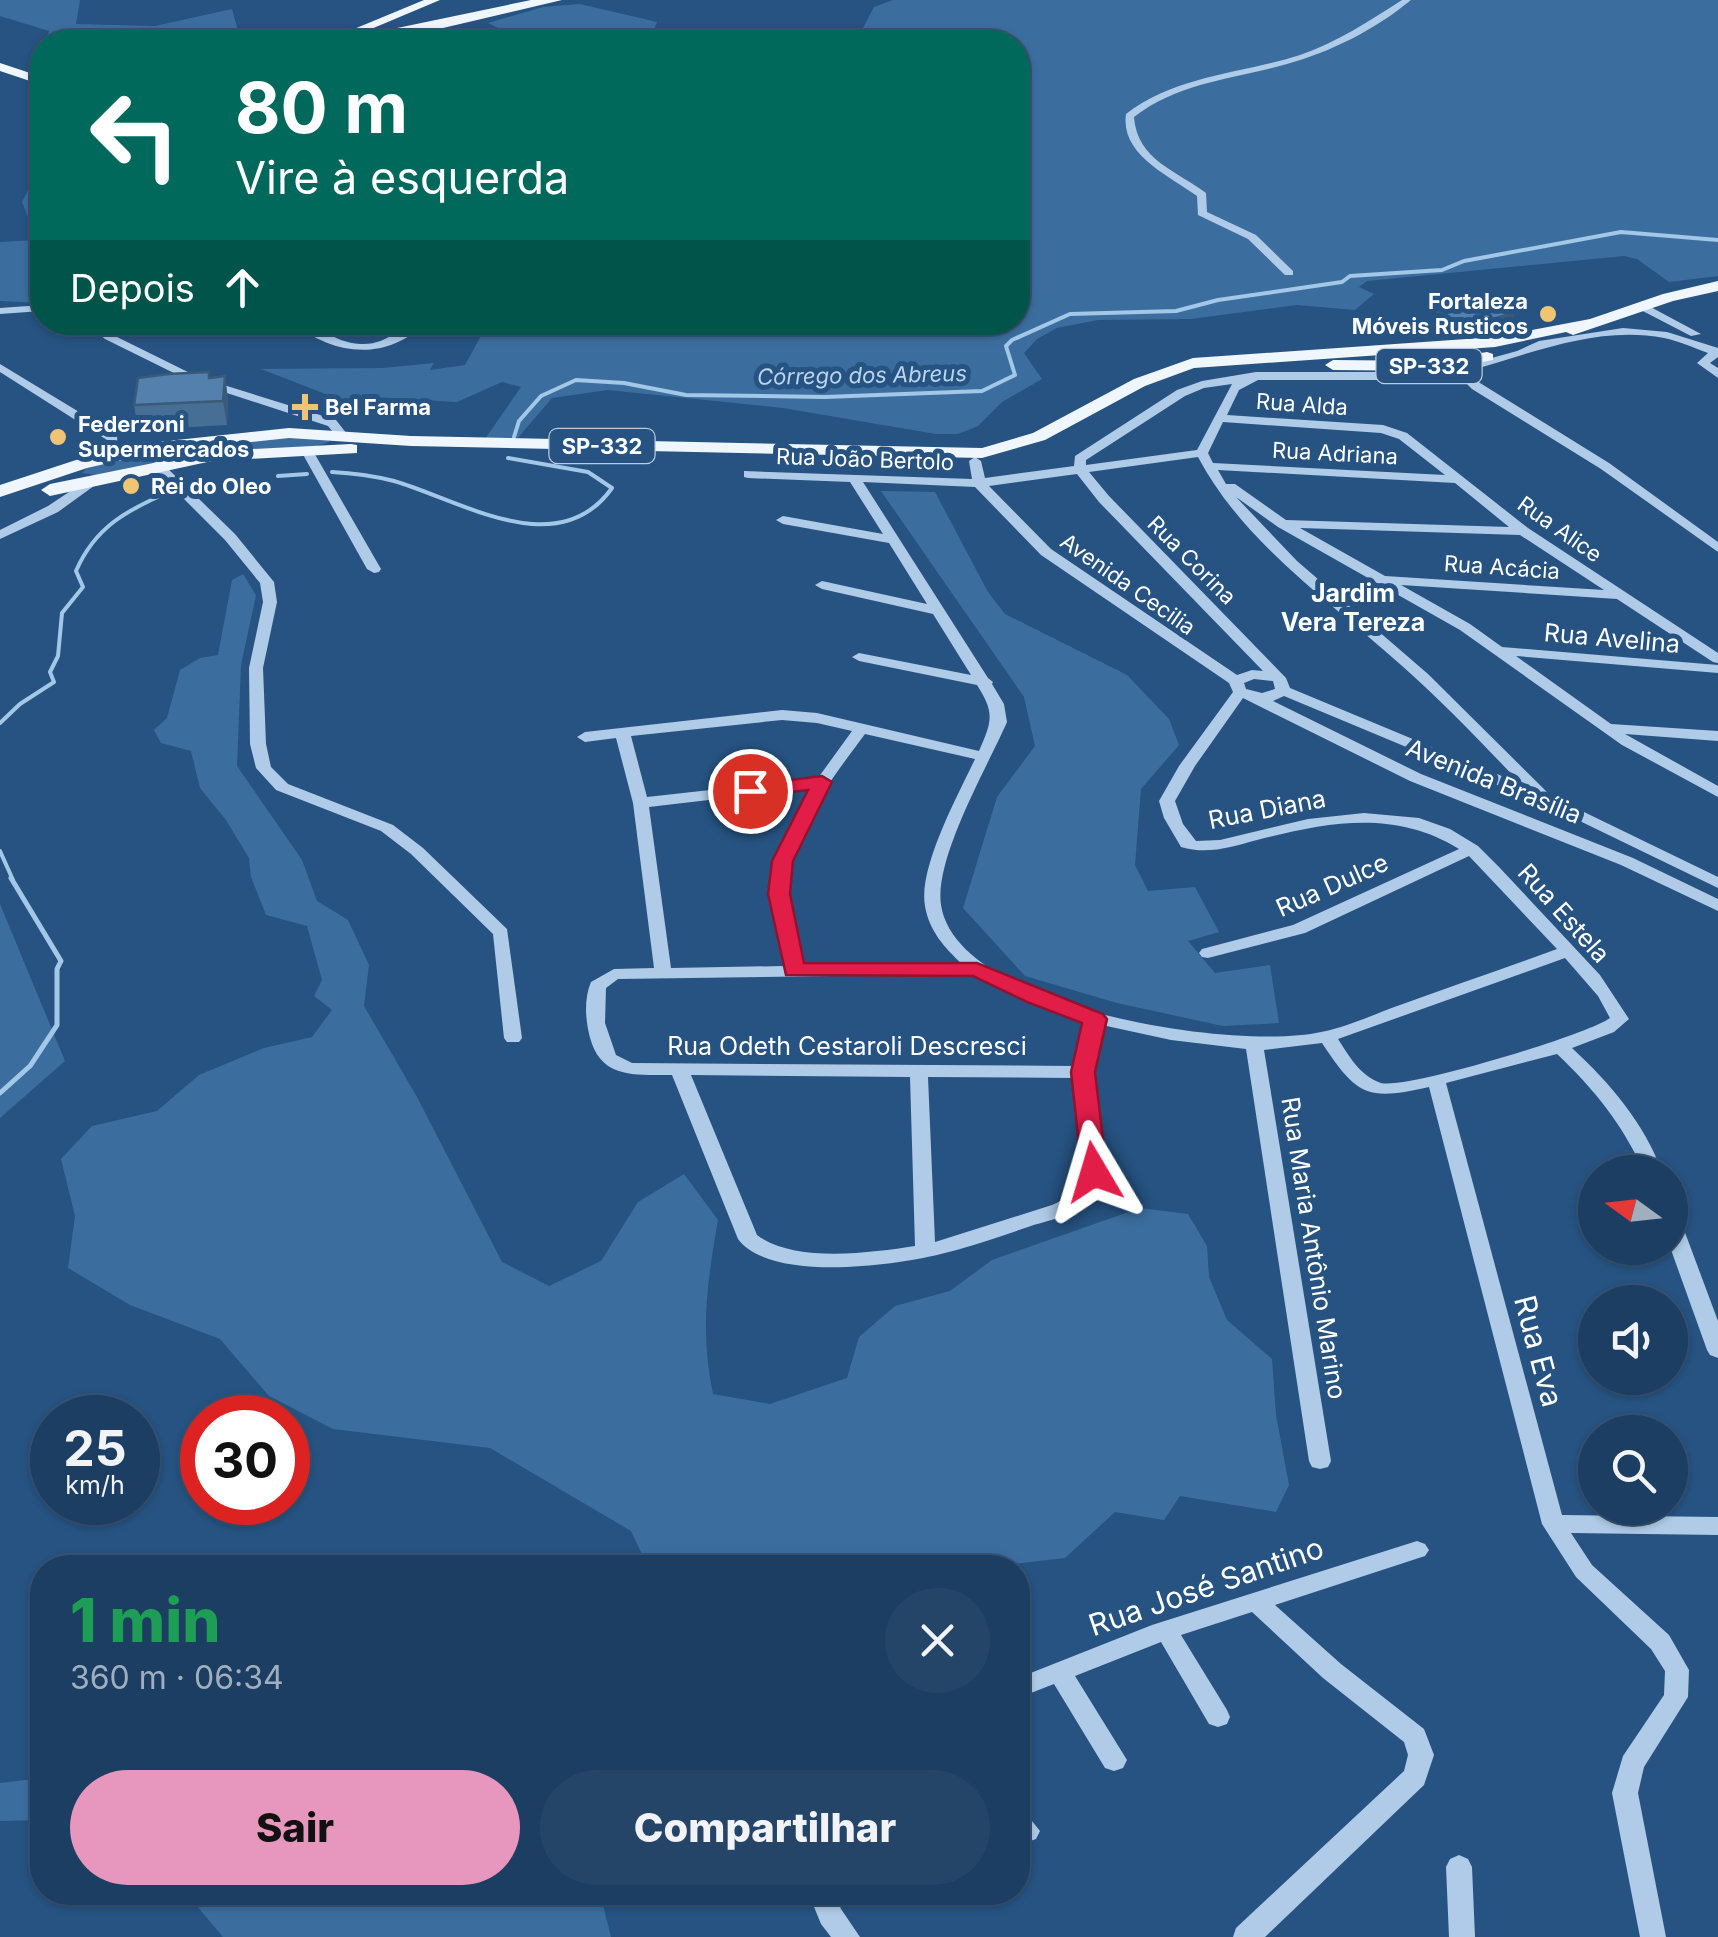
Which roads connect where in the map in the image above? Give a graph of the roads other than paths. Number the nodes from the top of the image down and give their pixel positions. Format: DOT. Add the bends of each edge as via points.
graph roads {
  1 [pos="434,0"];
  2 [pos="556,0"];
  3 [pos="606,0"];
  4 [pos="624,0"];
  5 [pos="1408,0"];
  6 [pos="368,26"];
  7 [pos="358,30"];
  8 [pos="370,30"];
  9 [pos="417,30"];
  10 [pos="0,68"];
  11 [pos="30,77"];
  12 [pos="1289,273"];
  13 [pos="1718,286"];
  14 [pos="1642,306"];
  15 [pos="30,309"];
  16 [pos="0,310"];
  17 [pos="1588,323"];
  18 [pos="106,335"];
  19 [pos="325,335"];
  20 [pos="408,335"];
  21 [pos="1539,344"];
  22 [pos="1445,346"];
  23 [pos="1401,347"];
  24 [pos="1717,349"];
  25 [pos="1263,359"];
  26 [pos="1461,366"];
  27 [pos="0,367"];
  28 [pos="1417,370"];
  29 [pos="1718,374"];
  30 [pos="1245,379"];
  31 [pos="1114,400"];
  32 [pos="1218,418"];
  33 [pos="1383,430"];
  34 [pos="341,434"];
  35 [pos="316,450"];
  36 [pos="114,456"];
  37 [pos="975,462"];
  38 [pos="157,465"];
  39 [pos="1209,466"];
  40 [pos="1081,470"];
  41 [pos="748,474"];
  42 [pos="854,478"];
  43 [pos="1461,480"];
  44 [pos="979,483"];
  45 [pos="72,485"];
  46 [pos="0,491"];
  47 [pos="0,500"];
  48 [pos="784,520"];
  49 [pos="1283,524"];
  50 [pos="1254,527"];
  51 [pos="1523,531"];
  52 [pos="0,535"];
  53 [pos="894,540"];
  54 [pos="1718,548"];
  55 [pos="374,569"];
  56 [pos="1382,579"];
  57 [pos="822,585"];
  58 [pos="1620,595"];
  59 [pos="938,611"];
  60 [pos="1502,651"];
  61 [pos="860,657"];
  62 [pos="1718,659"];
  63 [pos="1718,670"];
  64 [pos="986,682"];
  65 [pos="1279,684"];
  66 [pos="1243,690"];
  67 [pos="1608,728"];
  68 [pos="861,730"];
  69 [pos="623,735"];
  70 [pos="1718,736"];
  71 [pos="585,737"];
  72 [pos="985,757"];
  73 [pos="822,782"];
  74 [pos="1718,792"];
  75 [pos="1546,800"];
  76 [pos="641,804"];
  77 [pos="1472,849"];
  78 [pos="1718,883"];
  79 [pos="1718,906"];
  80 [pos="1568,950"];
  81 [pos="1208,953"];
  82 [pos="663,970"];
  83 [pos="794,970"];
  84 [pos="977,970"];
  85 [pos="1095,1019"];
  86 [pos="1327,1037"];
  87 [pos="513,1038"];
  88 [pos="1254,1044"];
  89 [pos="1560,1046"];
  90 [pos="680,1070"];
  91 [pos="919,1071"];
  92 [pos="1083,1072"];
  93 [pos="1436,1080"];
  94 [pos="1646,1155"];
  95 [pos="926,1251"];
  96 [pos="1687,1265"];
  97 [pos="1718,1350"];
  98 [pos="1320,1462"];
  99 [pos="1552,1524"];
  100 [pos="1718,1526"];
  101 [pos="1417,1550"];
  102 [pos="1255,1601"];
  103 [pos="1166,1630"];
  104 [pos="1060,1672"];
  105 [pos="1030,1683"];
  106 [pos="1218,1718"];
  107 [pos="1114,1760"];
  108 [pos="1459,1866"];
  109 [pos="826,1905"];
  110 [pos="847,1937"];
  111 [pos="1246,1937"];
  112 [pos="1462,1937"];
  113 [pos="1654,1937"];
  1 -- 6 [label="main road"];
  2 -- 9 [label="main road"];
  3 -- 4 [label="main road"];
  5 -- 12 [label="street" via="1306,56 1150,99 1129,116 1132,134 1156,164 1202,195 1202,212 1252,237"];
  6 -- 7 [label="main road"];
  6 -- 8 [label="main road"];
  10 -- 11 [label="main road"];
  13 -- 14 [label="main road, SP-332"];
  14 -- 17 [label="main road, SP-332"];
  14 -- 24 [label="street"];
  15 -- 16 [label="street"];
  17 -- 21 [label="main road, SP-332"];
  17 -- 22 [label="main road, SP-332"];
  18 -- 34 [label="street" via="178,372 332,423"];
  19 -- 20 [label="street" via="376,348"];
  21 -- 24 [label="street" via="1640,331"];
  21 -- 26 [label="main road, SP-332"];
  22 -- 23 [label="main road, SP-332"];
  22 -- 26 [label="main road" via="1458,354"];
  23 -- 25 [label="main road, SP-332"];
  23 -- 28 [label="main road" via="1398,354"];
  24 -- 29 [label="street" via="1703,363"];
  25 -- 28 [label="main road, SP-332"];
  25 -- 31 [label="main road, SP-332" via="1170,368"];
  26 -- 28 [label="main road, SP-332"];
  26 -- 54 [label="street" via="1476,386 1605,466"];
  27 -- 36 [label="street" via="113,438"];
  28 -- 30 [label="street"];
  30 -- 32 [label="street"];
  30 -- 40 [label="street" via="1180,393 1085,453"];
  31 -- 34 [label="main road, SP-332" via="1036,440 982,453"];
  31 -- 37 [label="main road, SP-332" via="1049,444"];
  32 -- 33 [label="street, Rua Alda"];
  32 -- 39 [label="street"];
  33 -- 43 [label="street, Rua Alice" via="1403,436"];
  34 -- 35 [label="main road" via="341,442"];
  34 -- 36 [label="main road, SP-332" via="227,437"];
  35 -- 37 [label="main road, SP-332"];
  35 -- 38 [label="main road, SP-332"];
  35 -- 55 [label="street"];
  36 -- 45 [label="main road, SP-332"];
  37 -- 44 [label="street"];
  38 -- 45 [label="main road, SP-332"];
  38 -- 87 [label="street" via="267,582 270,602 256,668 264,768 282,787 388,828 501,933"];
  39 -- 40 [label="street, Rua Adriana"];
  39 -- 43 [label="street, Rua Adriana"];
  39 -- 49 [label="street"];
  39 -- 50 [label="street"];
  40 -- 44 [label="street, Rua João Bertolo"];
  40 -- 65 [label="street, Rua Corina"];
  41 -- 42 [label="street, Rua João Bertolo"];
  42 -- 44 [label="street, Rua João Bertolo"];
  42 -- 53 [label="street"];
  43 -- 51 [label="street, Rua Alice"];
  44 -- 66 [label="street, Avenida Cecilia" via="1046,552"];
  45 -- 46 [label="main road, SP-332"];
  45 -- 47 [label="main road"];
  45 -- 52 [label="street"];
  48 -- 53 [label="street"];
  49 -- 50 [label="street"];
  49 -- 51 [label="street"];
  49 -- 56 [label="street"];
  50 -- 75 [label="street" via="1407,663"];
  51 -- 58 [label="street, Rua Alice"];
  53 -- 59 [label="street"];
  56 -- 58 [label="street, Rua Acácia"];
  56 -- 60 [label="street"];
  57 -- 59 [label="street"];
  58 -- 62 [label="street, Rua Alice"];
  59 -- 64 [label="street"];
  60 -- 63 [label="street, Rua Avelina"];
  60 -- 67 [label="street"];
  61 -- 64 [label="street"];
  64 -- 72 [label="street" via="999,722"];
  65 -- 66 [label="street" via="1275,696"];
  65 -- 66 [label="street" via="1252,674"];
  65 -- 75 [label="street, Avenida Brasília"];
  66 -- 77 [label="street, Rua Diana" via="1170,788 1167,802 1187,844 1203,848 1364,817 1428,825"];
  66 -- 79 [label="street, Avenida Brasília" via="1407,774 1602,851"];
  67 -- 70 [label="street"];
  67 -- 74 [label="street"];
  68 -- 69 [label="street" via="817,718 752,716"];
  68 -- 72 [label="street"];
  68 -- 73 [label="street"];
  69 -- 71 [label="street"];
  69 -- 76 [label="street"];
  72 -- 84 [label="street" via="937,865 933,906 942,932"];
  73 -- 76 [label="street"];
  73 -- 83 [label="street" via="782,861 779,894"];
  75 -- 78 [label="street, Avenida Brasília"];
  76 -- 82 [label="street"];
  77 -- 80 [label="street, Rua Estela"];
  77 -- 81 [label="street, Rua Dulce" via="1299,929"];
  80 -- 86 [label="street"];
  80 -- 89 [label="street, Rua Estela" via="1618,1012 1618,1024"];
  82 -- 83 [label="street"];
  82 -- 90 [label="street, Rua Odeth Cestaroli Descresci" via="614,974 596,986 593,1003 612,1063"];
  83 -- 84 [label="street"];
  84 -- 85 [label="street"];
  85 -- 88 [label="street"];
  85 -- 92 [label="street"];
  86 -- 88 [label="street"];
  86 -- 93 [label="street" via="1356,1080 1371,1088"];
  88 -- 98 [label="street, Rua Maria Antônio Marino"];
  89 -- 93 [label="street"];
  89 -- 94 [label="street" via="1618,1105"];
  90 -- 91 [label="street, Rua Odeth Cestaroli Descresci"];
  90 -- 95 [label="street" via="754,1248 799,1258"];
  91 -- 92 [label="street, Rua Odeth Cestaroli Descresci"];
  91 -- 95 [label="street"];
  92 -- 95 [label="street" via="1094,1172 1086,1194 1054,1211"];
  93 -- 99 [label="street, Rua Eva"];
  96 -- 97 [label="street"];
  99 -- 100 [label="street"];
  99 -- 113 [label="street, Rua Eva" via="1584,1571 1660,1642 1676,1670 1676,1697 1632,1764 1625,1794"];
  101 -- 102 [label="street, Rua José Santino"];
  102 -- 103 [label="street, Rua José Santino"];
  102 -- 111 [label="street" via="1416,1736 1421,1755 1416,1776"];
  103 -- 104 [label="street, Rua José Santino"];
  103 -- 106 [label="street"];
  104 -- 105 [label="street, Rua José Santino"];
  104 -- 107 [label="street"];
  108 -- 112 [label="street"];
  109 -- 110 [label="street"];
}
